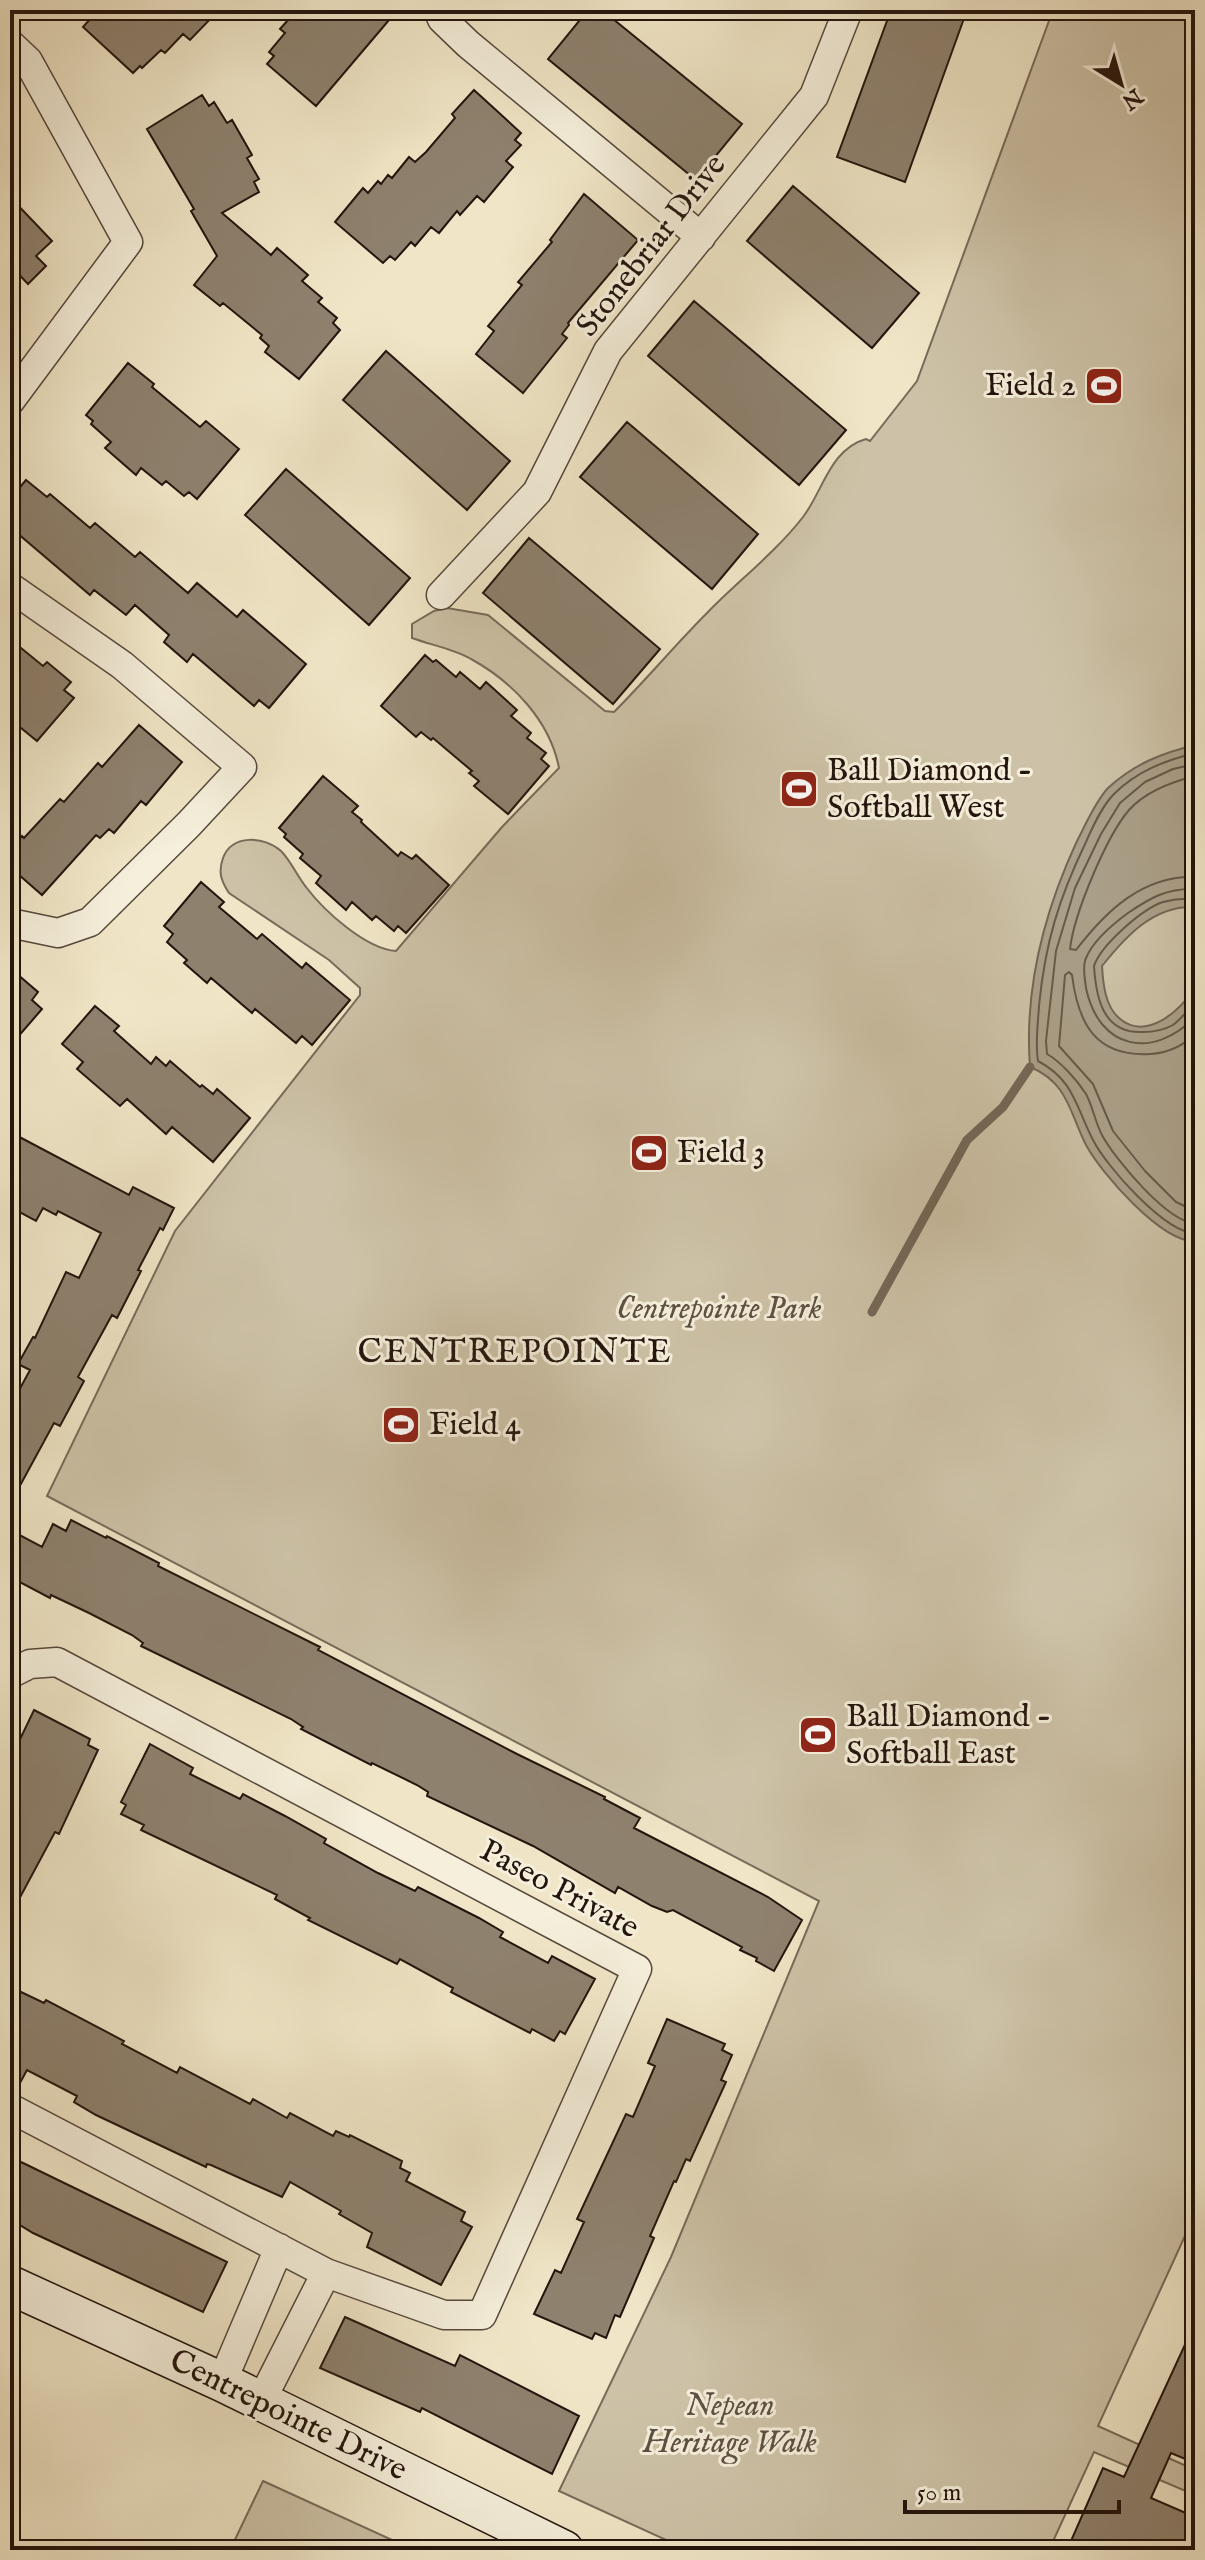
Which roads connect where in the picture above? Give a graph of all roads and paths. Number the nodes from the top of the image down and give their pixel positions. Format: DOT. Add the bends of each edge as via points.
graph roads {
  1 [pos="438,10"];
  2 [pos="848,10"];
  3 [pos="10,44"];
  4 [pos="701,237"];
  5 [pos="10,401"];
  6 [pos="10,587"];
  7 [pos="441,595"];
  8 [pos="10,923"];
  9 [pos="10,1674"];
  10 [pos="10,2108"];
  11 [pos="279,2248"];
  12 [pos="326,2273"];
  13 [pos="10,2285"];
  14 [pos="222,2382"];
  15 [pos="260,2403"];
  16 [pos="564,2550"];
  1 -- 4 [label="street" via="468,44"];
  2 -- 4 [label="street, Stonebriar Drive" via="814,96"];
  3 -- 5 [label="street" via="28,61 128,242"];
  4 -- 7 [label="street, Stonebriar Drive" via="608,351 537,492"];
  6 -- 8 [label="street" via="122,665 242,767 90,922 58,933"];
  9 -- 12 [label="street, Paseo Private" via="30,1664 57,1662 637,1969 482,2315 444,2315"];
  10 -- 11 [label="street, Paseo Private"];
  11 -- 12 [label="street, Paseo Private"];
  11 -- 14 [label="street"];
  12 -- 15 [label="street"];
  13 -- 14 [label="street, Centrepointe Drive"];
  14 -- 15 [label="street, Centrepointe Drive"];
  15 -- 16 [label="street, Centrepointe Drive"];
}
